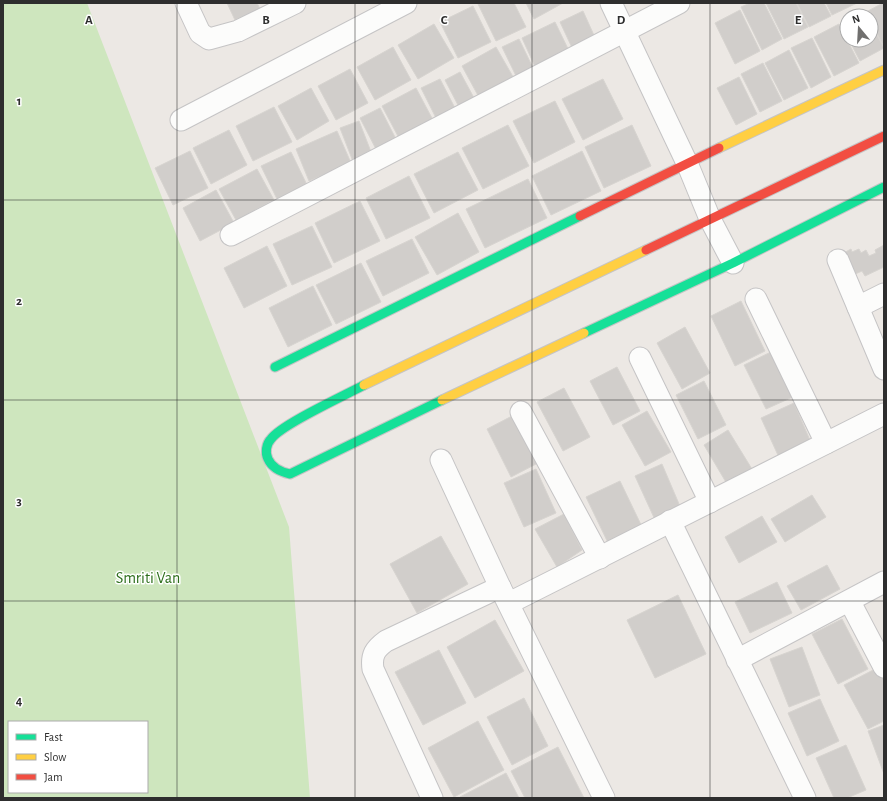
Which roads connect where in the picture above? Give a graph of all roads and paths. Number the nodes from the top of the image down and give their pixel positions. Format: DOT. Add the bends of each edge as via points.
graph roads {
  1 [pos="186,3"];
  2 [pos="295,3"];
  3 [pos="406,3"];
  4 [pos="611,3"];
  5 [pos="679,3"];
  6 [pos="625,31"];
  7 [pos="884,70"];
  8 [pos="181,120"];
  9 [pos="884,136"];
  10 [pos="687,163"];
  11 [pos="884,188"];
  12 [pos="710,219"];
  13 [pos="231,234"];
  14 [pos="838,260"];
  15 [pos="733,263"];
  16 [pos="884,294"];
  17 [pos="756,299"];
  18 [pos="858,307"];
  19 [pos="640,358"];
  20 [pos="275,367"];
  21 [pos="884,369"];
  22 [pos="522,412"];
  23 [pos="884,414"];
  24 [pos="826,443"];
  25 [pos="441,460"];
  26 [pos="710,502"];
  27 [pos="670,521"];
  28 [pos="600,558"];
  29 [pos="884,582"];
  30 [pos="504,595"];
  31 [pos="850,602"];
  32 [pos="737,660"];
  33 [pos="884,667"];
  34 [pos="432,798"];
  35 [pos="604,798"];
  36 [pos="805,798"];
  1 -- 2 [label="street" via="200,33 209,40 238,31"];
  3 -- 8 [label="street"];
  4 -- 6 [label="street"];
  5 -- 6 [label="street"];
  6 -- 10 [label="street"];
  6 -- 13 [label="street"];
  7 -- 10 [label="street"];
  9 -- 12 [label="street"];
  10 -- 12 [label="street"];
  10 -- 20 [label="street"];
  11 -- 15 [label="street"];
  12 -- 15 [label="street"];
  12 -- 15 [label="street" via="387,373 287,426 273,435 267,444 272,468 290,474 418,410"];
  14 -- 18 [label="street"];
  16 -- 18 [label="street"];
  17 -- 24 [label="street"];
  18 -- 21 [label="street"];
  19 -- 26 [label="street"];
  22 -- 28 [label="street"];
  23 -- 24 [label="street"];
  24 -- 26 [label="street"];
  25 -- 30 [label="street"];
  26 -- 27 [label="street"];
  27 -- 28 [label="street"];
  27 -- 32 [label="street"];
  28 -- 30 [label="street"];
  29 -- 31 [label="street"];
  30 -- 34 [label="street" via="386,641 371,657 373,669"];
  30 -- 35 [label="street"];
  31 -- 32 [label="street"];
  31 -- 33 [label="street"];
  32 -- 36 [label="street"];
}
